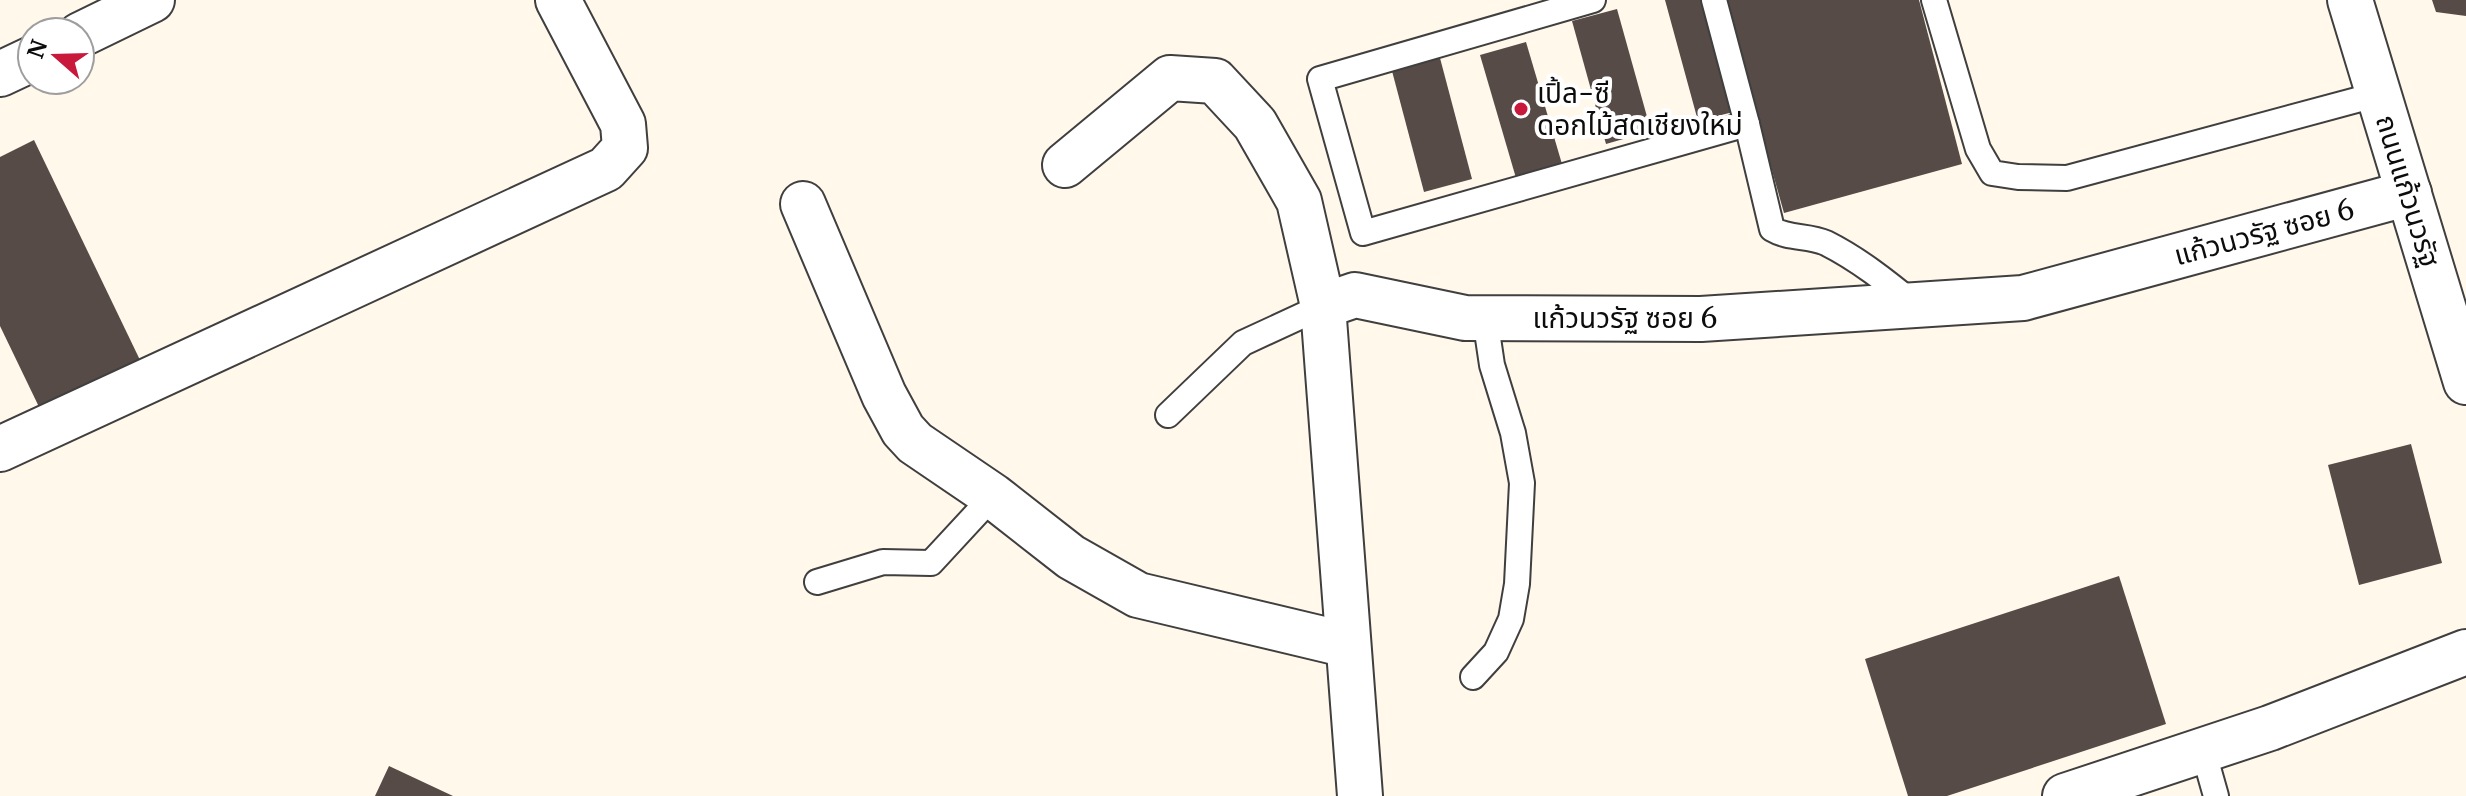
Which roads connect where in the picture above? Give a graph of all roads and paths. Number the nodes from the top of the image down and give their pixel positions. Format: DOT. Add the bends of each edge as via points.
graph roads {
  1 [pos="152,0"];
  2 [pos="558,0"];
  3 [pos="1593,0"];
  4 [pos="1714,0"];
  5 [pos="1934,0"];
  6 [pos="2350,0"];
  7 [pos="96,27"];
  8 [pos="2379,94"];
  9 [pos="1747,124"];
  10 [pos="1065,165"];
  11 [pos="2409,193"];
  12 [pos="803,204"];
  13 [pos="1915,305"];
  14 [pos="1323,306"];
  15 [pos="1485,318"];
  16 [pos="2466,382"];
  17 [pos="1168,415"];
  18 [pos="0,449"];
  19 [pos="993,496"];
  20 [pos="817,582"];
  21 [pos="1348,645"];
  22 [pos="2466,652"];
  23 [pos="1473,677"];
  24 [pos="2203,750"];
  25 [pos="1360,796"];
  26 [pos="2065,796"];
  27 [pos="2216,796"];
  1 -- 7 [label="street"];
  2 -- 18 [label="street" via="623,124 625,148 606,169"];
  3 -- 9 [label="lane" via="1320,79 1363,233"];
  4 -- 9 [label="lane"];
  5 -- 8 [label="lane" via="1978,149 1992,173 2067,178"];
  6 -- 8 [label="street, ถนนแก้วนวรัฐ"];
  8 -- 11 [label="street, ถนนแก้วนวรัฐ"];
  9 -- 13 [label="lane" via="1772,229 1783,236 1823,241"];
  10 -- 14 [label="street" via="1170,78 1215,81 1255,124 1299,201"];
  11 -- 13 [label="street, แก้วนวรัฐ ซอย 6" via="2023,298"];
  11 -- 16 [label="street, ถนนแก้วนวรัฐ"];
  12 -- 19 [label="street" via="903,430"];
  13 -- 15 [label="street, แก้วนวรัฐ ซอย 6" via="1701,319"];
  14 -- 15 [label="street, แก้วนวรัฐ ซอย 6" via="1355,295"];
  14 -- 17 [label="lane" via="1243,343"];
  14 -- 21 [label="street"];
  15 -- 23 [label="lane" via="1522,483 1511,619 1496,652"];
  19 -- 20 [label="lane" via="931,563 883,562"];
  19 -- 21 [label="street" via="1071,557 1138,595"];
  21 -- 25 [label="street"];
  22 -- 24 [label="street"];
  24 -- 26 [label="street"];
  24 -- 27 [label="lane"];
}
